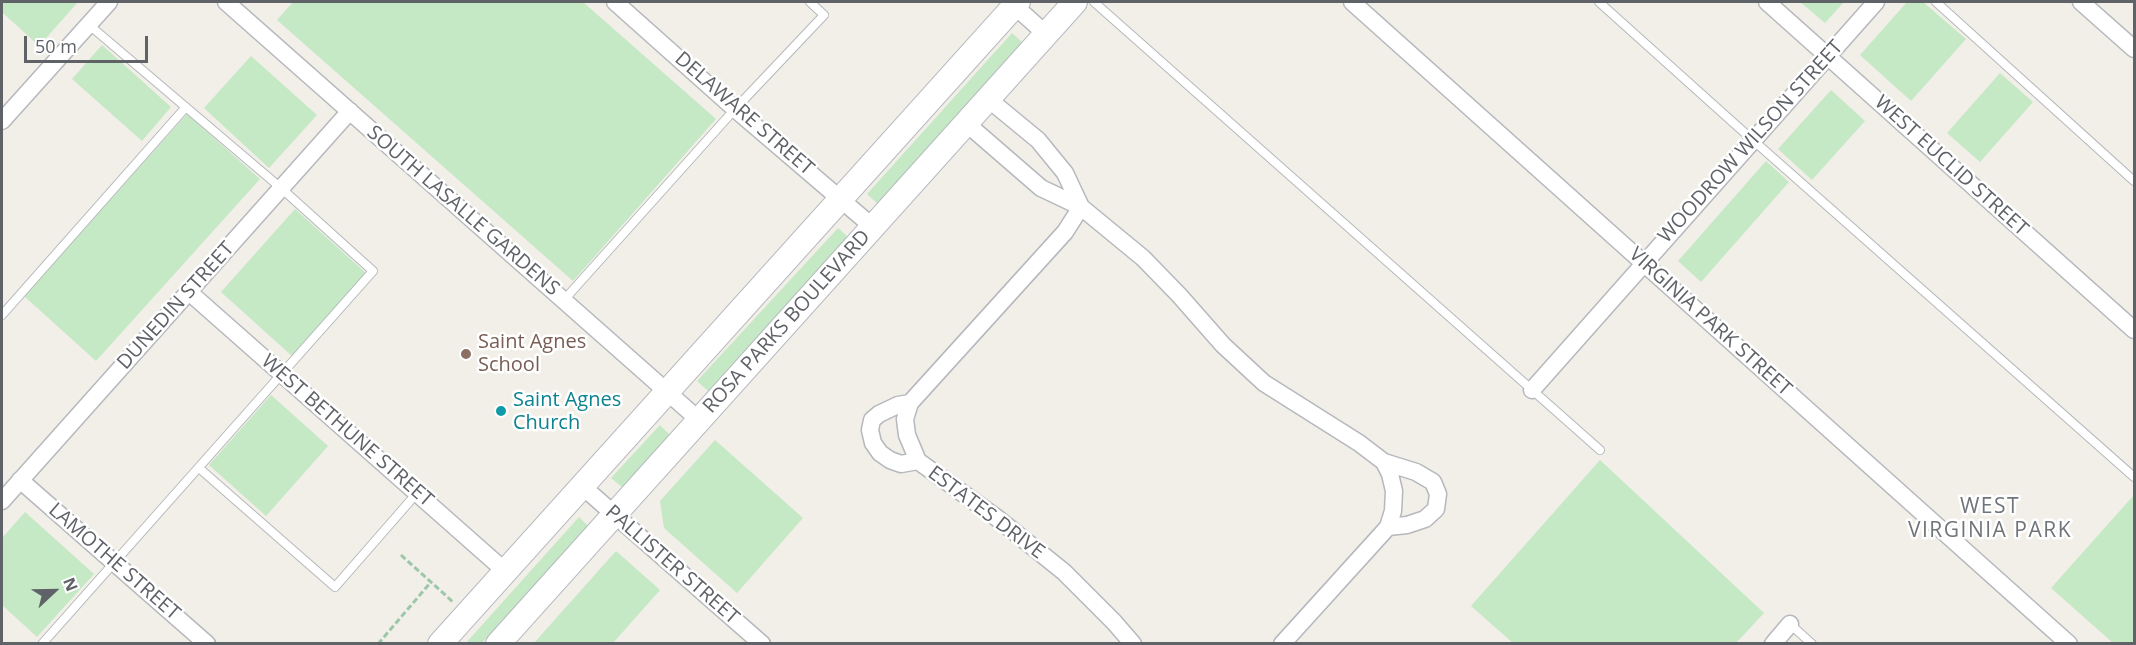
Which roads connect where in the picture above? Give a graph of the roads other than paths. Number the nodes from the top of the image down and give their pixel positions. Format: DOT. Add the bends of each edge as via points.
graph roads {
  1 [pos="108,2"];
  2 [pos="226,2"];
  3 [pos="615,2"];
  4 [pos="810,2"];
  5 [pos="1075,2"];
  6 [pos="1094,2"];
  7 [pos="1352,2"];
  8 [pos="1599,2"];
  9 [pos="1767,2"];
  10 [pos="1876,2"];
  11 [pos="1936,2"];
  12 [pos="2081,2"];
  13 [pos="1014,3"];
  14 [pos="88,24"];
  15 [pos="1046,34"];
  16 [pos="2134,50"];
  17 [pos="1828,56"];
  18 [pos="987,98"];
  19 [pos="186,107"];
  20 [pos="735,109"];
  21 [pos="350,111"];
  22 [pos="2,121"];
  23 [pos="966,123"];
  24 [pos="1752,140"];
  25 [pos="2134,181"];
  26 [pos="281,188"];
  27 [pos="841,198"];
  28 [pos="1081,207"];
  29 [pos="873,227"];
  30 [pos="1644,263"];
  31 [pos="189,292"];
  32 [pos="564,300"];
  33 [pos="2,315"];
  34 [pos="2134,330"];
  35 [pos="283,375"];
  36 [pos="1532,390"];
  37 [pos="667,392"];
  38 [pos="910,403"];
  39 [pos="699,420"];
  40 [pos="1600,450"];
  41 [pos="918,461"];
  42 [pos="1384,462"];
  43 [pos="199,468"];
  44 [pos="2134,477"];
  45 [pos="20,480"];
  46 [pos="582,486"];
  47 [pos="417,493"];
  48 [pos="2,501"];
  49 [pos="614,514"];
  50 [pos="1388,527"];
  51 [pos="114,562"];
  52 [pos="505,571"];
  53 [pos="1790,624"];
  54 [pos="42,644"];
  55 [pos="207,644"];
  56 [pos="441,644"];
  57 [pos="498,644"];
  58 [pos="762,644"];
  59 [pos="1133,644"];
  60 [pos="1282,644"];
  61 [pos="1773,644"];
  62 [pos="1812,644"];
  63 [pos="2069,644"];
  1 -- 14 [label="street"];
  2 -- 21 [label="street, SOUTH LASALLE GARDENS"];
  3 -- 20 [label="street, DELAWARE STREET"];
  4 -- 20 [label="lane" via="824,15"];
  5 -- 15 [label="street, ROSA PARKS BOULEVARD"];
  6 -- 36 [label="lane"];
  7 -- 30 [label="street, VIRGINIA PARK STREET"];
  8 -- 24 [label="lane"];
  9 -- 17 [label="street, WEST EUCLID STREET"];
  10 -- 17 [label="street, WOODROW WILSON STREET"];
  11 -- 25 [label="lane"];
  12 -- 16 [label="street"];
  13 -- 15 [label="street"];
  13 -- 27 [label="street"];
  14 -- 19 [label="lane"];
  14 -- 22 [label="street"];
  15 -- 18 [label="street, ROSA PARKS BOULEVARD"];
  17 -- 24 [label="street, WOODROW WILSON STREET"];
  17 -- 34 [label="street, WEST EUCLID STREET"];
  18 -- 23 [label="street, ROSA PARKS BOULEVARD"];
  18 -- 28 [label="street" via="1038,140 1065,172"];
  19 -- 26 [label="lane"];
  19 -- 33 [label="lane"];
  20 -- 27 [label="street, DELAWARE STREET"];
  20 -- 32 [label="lane"];
  21 -- 26 [label="street, DUNEDIN STREET"];
  21 -- 32 [label="street, SOUTH LASALLE GARDENS"];
  23 -- 28 [label="street" via="1041,188"];
  23 -- 29 [label="street, ROSA PARKS BOULEVARD"];
  24 -- 30 [label="street, WOODROW WILSON STREET"];
  24 -- 44 [label="lane"];
  26 -- 31 [label="street, DUNEDIN STREET"];
  26 -- 35 [label="lane" via="373,272"];
  27 -- 29 [label="street, DELAWARE STREET"];
  27 -- 37 [label="street"];
  28 -- 38 [label="street" via="1065,232"];
  28 -- 42 [label="street" via="1143,258 1223,345 1264,383"];
  29 -- 39 [label="street, ROSA PARKS BOULEVARD"];
  30 -- 36 [label="street, WOODROW WILSON STREET"];
  30 -- 63 [label="street, VIRGINIA PARK STREET"];
  31 -- 35 [label="street, WEST BETHUNE STREET"];
  31 -- 45 [label="street, DUNEDIN STREET"];
  32 -- 37 [label="street, SOUTH LASALLE GARDENS"];
  35 -- 43 [label="lane"];
  35 -- 47 [label="street, WEST BETHUNE STREET"];
  36 -- 40 [label="lane"];
  37 -- 39 [label="street, SOUTH LASALLE GARDENS"];
  37 -- 46 [label="street"];
  38 -- 41 [label="street, ESTATES DRIVE" via="905,419 907,435"];
  38 -- 41 [label="street" via="879,414 872,420 870,430 873,443 890,460 901,464"];
  39 -- 49 [label="street, ROSA PARKS BOULEVARD"];
  41 -- 59 [label="street, ESTATES DRIVE" via="1057,566"];
  42 -- 50 [label="street" via="1394,491"];
  42 -- 50 [label="street" via="1433,482 1438,494 1436,509 1425,519"];
  43 -- 47 [label="lane" via="335,587"];
  43 -- 51 [label="lane"];
  45 -- 48 [label="street, DUNEDIN STREET"];
  45 -- 51 [label="street, LAMOTHE STREET"];
  46 -- 49 [label="street, PALLISTER STREET"];
  46 -- 52 [label="street"];
  47 -- 52 [label="street, WEST BETHUNE STREET"];
  49 -- 57 [label="street, ROSA PARKS BOULEVARD"];
  49 -- 58 [label="street, PALLISTER STREET"];
  50 -- 60 [label="street"];
  51 -- 54 [label="lane"];
  51 -- 55 [label="street, LAMOTHE STREET"];
  52 -- 56 [label="street"];
  53 -- 61 [label="street"];
  53 -- 62 [label="lane"];
}
